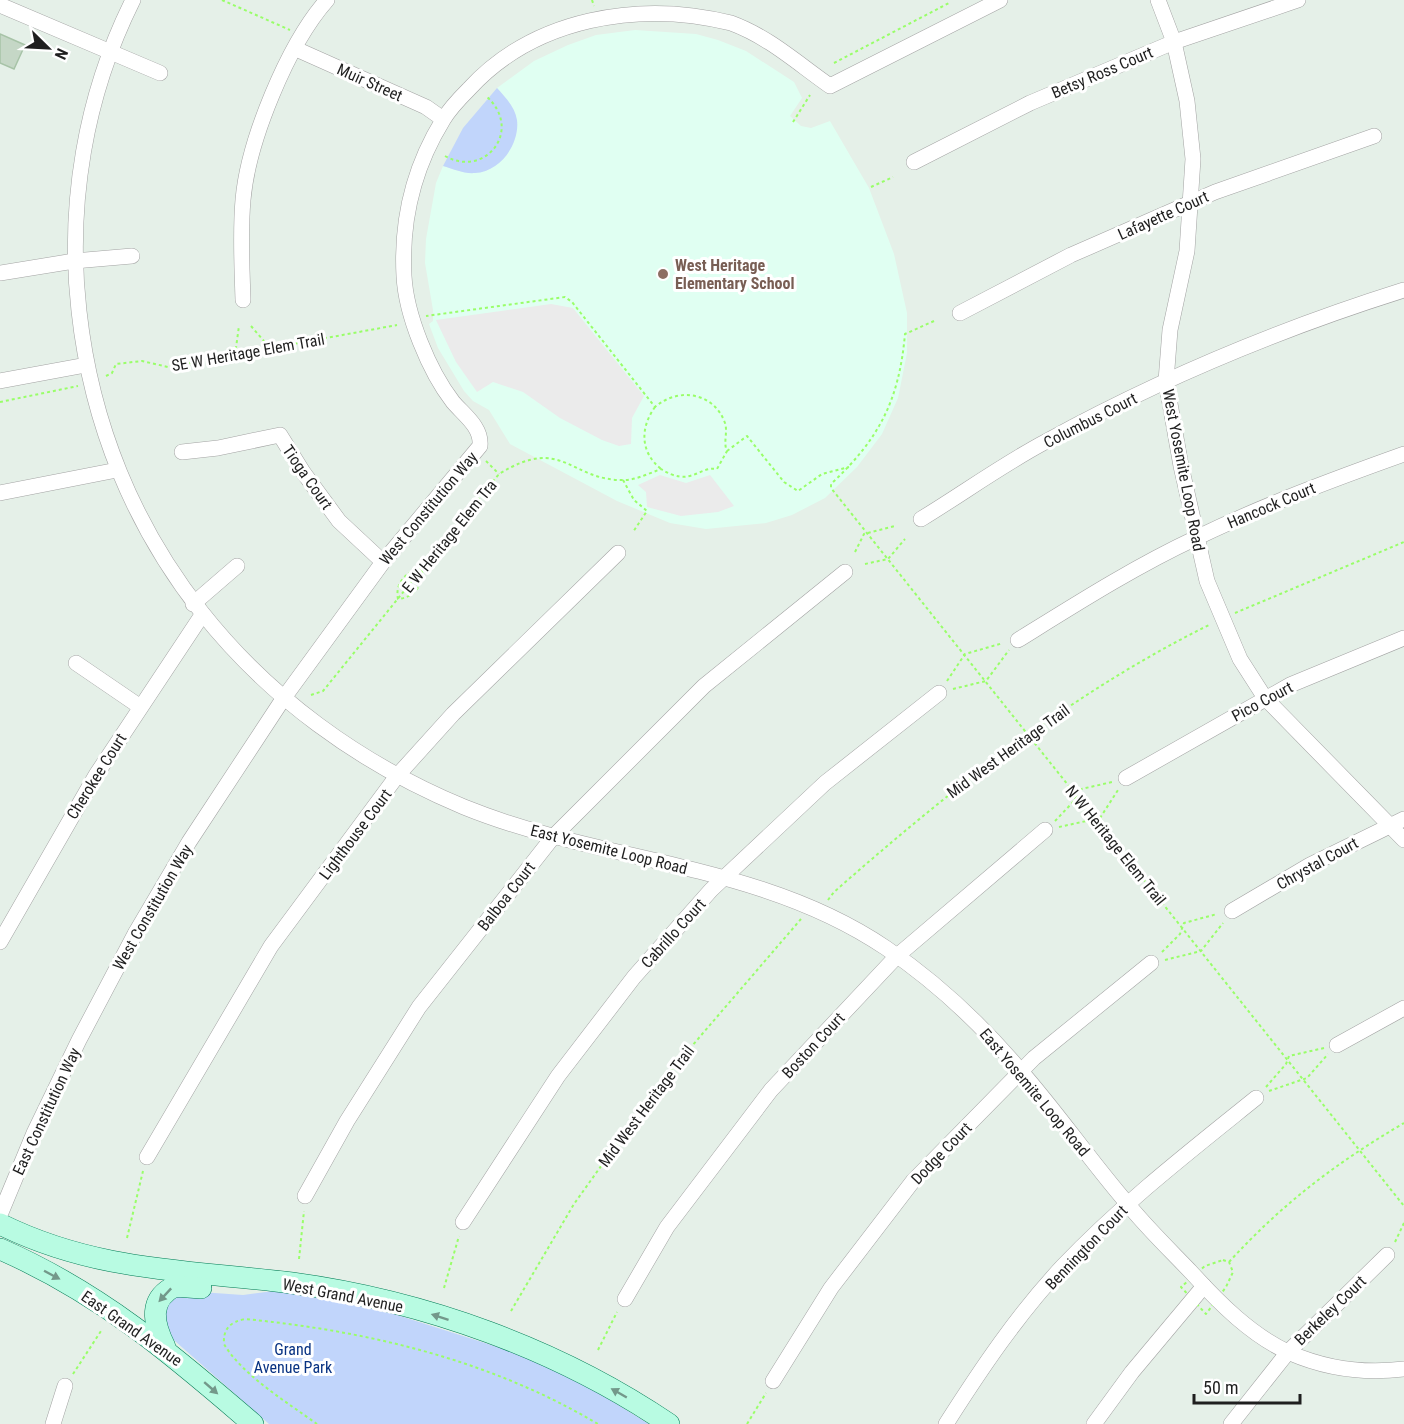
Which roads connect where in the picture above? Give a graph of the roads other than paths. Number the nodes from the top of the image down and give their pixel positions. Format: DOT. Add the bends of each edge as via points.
graph roads {
  1 [pos="132,0"];
  2 [pos="327,0"];
  3 [pos="1000,0"];
  4 [pos="1158,0"];
  5 [pos="1298,0"];
  6 [pos="0,5"];
  7 [pos="973,5"];
  8 [pos="300,42"];
  9 [pos="1174,42"];
  10 [pos="110,52"];
  11 [pos="160,73"];
  12 [pos="443,119"];
  13 [pos="1374,136"];
  14 [pos="914,162"];
  15 [pos="1192,202"];
  16 [pos="132,256"];
  17 [pos="74,261"];
  18 [pos="0,273"];
  19 [pos="1404,290"];
  20 [pos="243,300"];
  21 [pos="960,313"];
  22 [pos="86,365"];
  23 [pos="0,381"];
  24 [pos="1166,381"];
  25 [pos="182,452"];
  26 [pos="1404,454"];
  27 [pos="117,470"];
  28 [pos="0,493"];
  29 [pos="921,519"];
  30 [pos="1196,538"];
  31 [pos="618,553"];
  32 [pos="383,562"];
  33 [pos="237,566"];
  34 [pos="845,572"];
  35 [pos="198,609"];
  36 [pos="1404,638"];
  37 [pos="1018,640"];
  38 [pos="76,663"];
  39 [pos="939,693"];
  40 [pos="1265,698"];
  41 [pos="283,699"];
  42 [pos="139,706"];
  43 [pos="397,776"];
  44 [pos="1126,778"];
  45 [pos="1404,819"];
  46 [pos="1389,825"];
  47 [pos="1045,830"];
  48 [pos="553,837"];
  49 [pos="1404,840"];
  50 [pos="724,876"];
  51 [pos="1232,911"];
  52 [pos="0,942"];
  53 [pos="897,956"];
  54 [pos="1151,963"];
  55 [pos="1404,1008"];
  56 [pos="79,1040"];
  57 [pos="1337,1045"];
  58 [pos="1021,1071"];
  59 [pos="1256,1098"];
  60 [pos="147,1157"];
  61 [pos="305,1196"];
  62 [pos="1127,1204"];
  63 [pos="0,1215"];
  64 [pos="463,1222"];
  65 [pos="0,1224"];
  66 [pos="0,1249"];
  67 [pos="1387,1255"];
  68 [pos="238,1279"];
  69 [pos="1204,1286"];
  70 [pos="625,1299"];
  71 [pos="166,1348"];
  72 [pos="1288,1352"];
  73 [pos="1404,1369"];
  74 [pos="773,1381"];
  75 [pos="65,1386"];
  76 [pos="53,1424"];
  77 [pos="253,1424"];
  78 [pos="669,1424"];
  79 [pos="946,1424"];
  80 [pos="1094,1424"];
  81 [pos="1231,1424"];
  1 -- 10 [label="street, East Yosemite Loop Road"];
  2 -- 8 [label="street"];
  3 -- 7 [label="street, West Constitution Way"];
  4 -- 9 [label="street, West Yosemite Loop Road"];
  5 -- 9 [label="street, Betsy Ross Court"];
  6 -- 10 [label="street"];
  7 -- 12 [label="street, West Constitution Way" via="830,86 779,47 730,23 675,11 596,15 560,25 523,43 483,74"];
  8 -- 12 [label="street, Muir Street"];
  8 -- 20 [label="street" via="273,93 250,161 243,198"];
  9 -- 14 [label="street, Betsy Ross Court" via="1030,103"];
  9 -- 15 [label="street, West Yosemite Loop Road" via="1192,137"];
  10 -- 11 [label="street"];
  10 -- 17 [label="street, East Yosemite Loop Road" via="85,138"];
  12 -- 32 [label="street, West Constitution Way" via="415,178 404,230 404,279 431,367 480,434 476,453"];
  13 -- 15 [label="street, Lafayette Court"];
  15 -- 21 [label="street, Lafayette Court" via="1071,255"];
  15 -- 24 [label="street, West Yosemite Loop Road" via="1187,251 1170,330"];
  16 -- 17 [label="street"];
  17 -- 18 [label="street"];
  17 -- 22 [label="street, East Yosemite Loop Road"];
  19 -- 24 [label="street, Columbus Court" via="1324,315"];
  22 -- 23 [label="street"];
  22 -- 27 [label="street, East Yosemite Loop Road"];
  24 -- 29 [label="street, Columbus Court" via="1044,442"];
  24 -- 30 [label="street, West Yosemite Loop Road"];
  25 -- 32 [label="street, Tioga Court" via="280,435 339,520"];
  26 -- 30 [label="street, Hancock Court" via="1324,482"];
  27 -- 28 [label="street"];
  27 -- 35 [label="street, East Yosemite Loop Road" via="152,540"];
  30 -- 37 [label="street, Hancock Court"];
  30 -- 40 [label="street, West Yosemite Loop Road" via="1222,618 1240,658"];
  31 -- 43 [label="street, Lighthouse Court" via="453,714"];
  32 -- 41 [label="street, West Constitution Way"];
  33 -- 35 [label="street, Cherokee Court"];
  34 -- 48 [label="street, Balboa Court" via="704,686"];
  35 -- 41 [label="street, East Yosemite Loop Road"];
  35 -- 42 [label="street, Cherokee Court"];
  36 -- 40 [label="street, Pico Court"];
  38 -- 42 [label="street"];
  39 -- 50 [label="street, Cabrillo Court" via="825,783"];
  40 -- 44 [label="street, Pico Court"];
  40 -- 46 [label="street, West Yosemite Loop Road"];
  41 -- 43 [label="street, East Yosemite Loop Road" via="329,734"];
  41 -- 56 [label="street, West Constitution Way" via="189,842"];
  42 -- 52 [label="street, Cherokee Court"];
  43 -- 48 [label="street, East Yosemite Loop Road" via="466,808"];
  43 -- 60 [label="street, Lighthouse Court" via="271,946"];
  45 -- 46 [label="street, Chrystal Court"];
  46 -- 49 [label="street, West Yosemite Loop Road"];
  46 -- 51 [label="street, Chrystal Court"];
  47 -- 53 [label="street, Boston Court"];
  48 -- 50 [label="street, East Yosemite Loop Road"];
  48 -- 61 [label="street, Balboa Court" via="419,1007"];
  50 -- 53 [label="street, East Yosemite Loop Road" via="816,908"];
  50 -- 64 [label="street, Cabrillo Court" via="634,977 558,1076"];
  53 -- 58 [label="street, East Yosemite Loop Road" via="963,1007"];
  53 -- 70 [label="street, Boston Court" via="771,1089 667,1227"];
  54 -- 58 [label="street, Dodge Court"];
  55 -- 57 [label="street"];
  56 -- 63 [label="street, East Constitution Way"];
  58 -- 62 [label="street, East Yosemite Loop Road"];
  58 -- 74 [label="street, Dodge Court" via="913,1181 831,1287"];
  59 -- 62 [label="street, Bennington Court"];
  62 -- 69 [label="street, East Yosemite Loop Road"];
  62 -- 79 [label="street, Bennington Court" via="1062,1268 983,1366"];
  65 -- 68 [label="street, West Grand Avenue" via="101,1260"];
  66 -- 71 [label="street, East Grand Avenue, one-way" via="98,1300"];
  67 -- 72 [label="street, Berkeley Court"];
  68 -- 71 [label="street, one-way" via="213,1288 175,1286 164,1293 154,1318"];
  78 -- 68 [label="street, West Grand Avenue, one-way" via="579,1371 519,1343 423,1311 341,1291"];
  69 -- 72 [label="street, East Yosemite Loop Road" via="1240,1320"];
  69 -- 80 [label="street"];
  71 -- 77 [label="street, East Grand Avenue, one-way"];
  72 -- 73 [label="street, East Yosemite Loop Road" via="1347,1371"];
  72 -- 81 [label="street, Berkeley Court"];
  75 -- 76 [label="street"];
}
